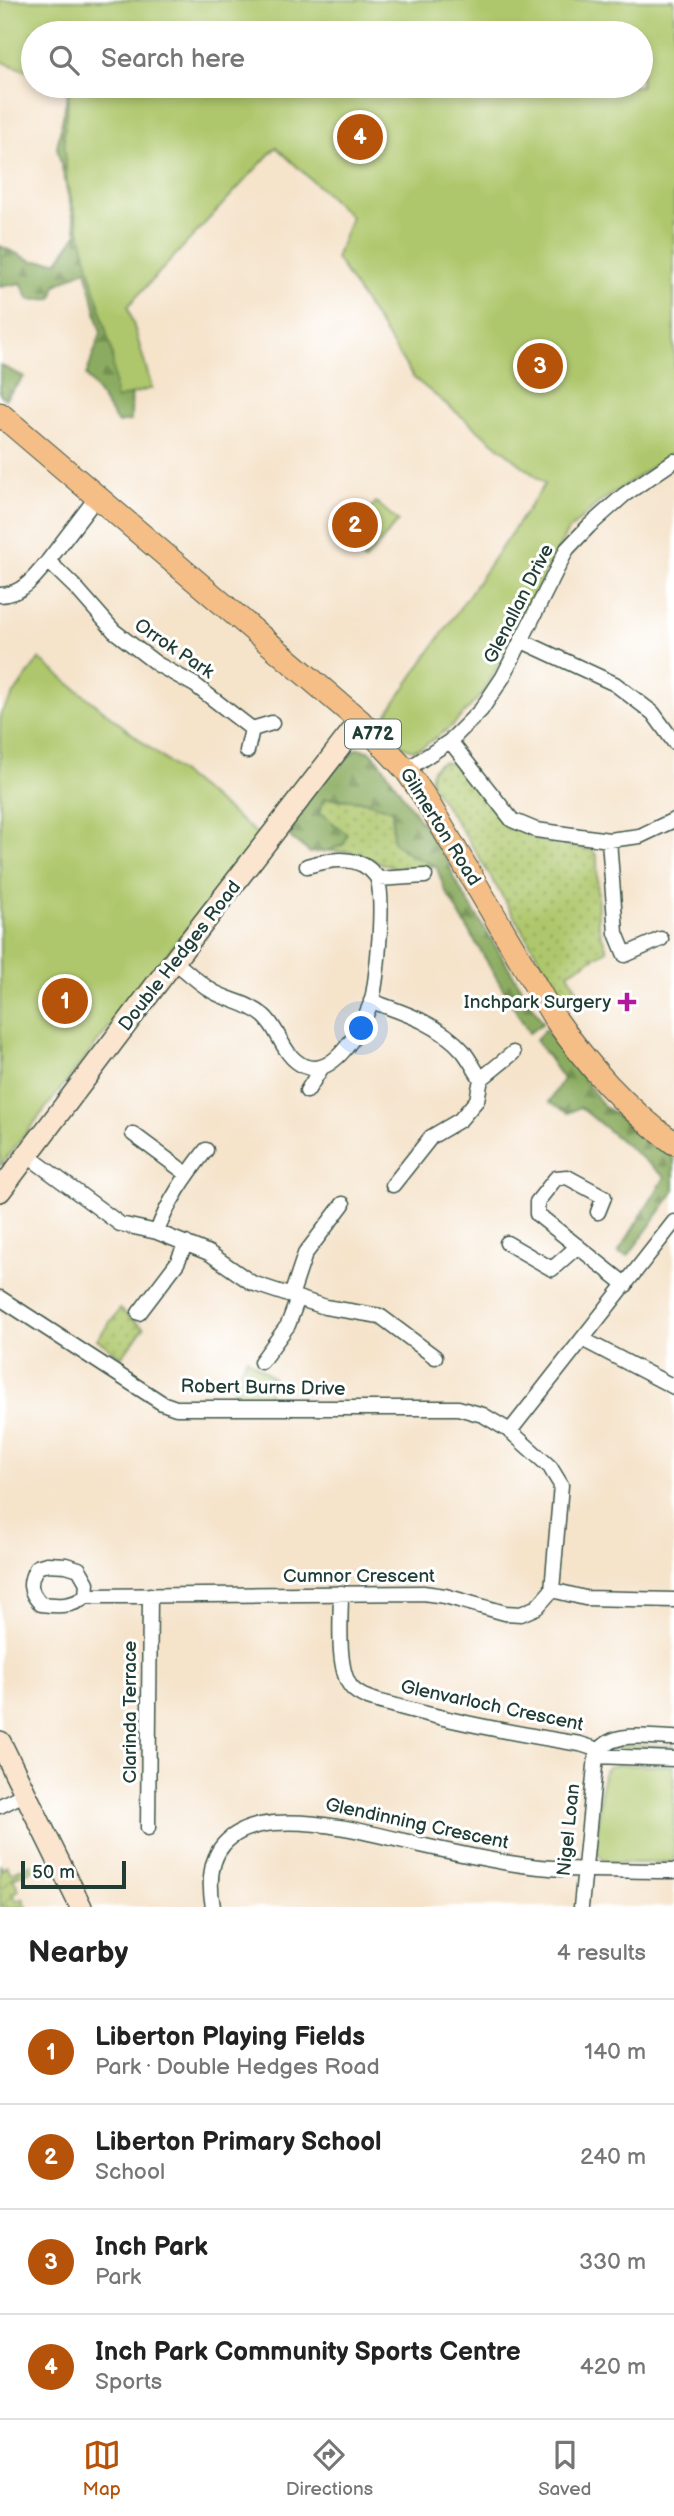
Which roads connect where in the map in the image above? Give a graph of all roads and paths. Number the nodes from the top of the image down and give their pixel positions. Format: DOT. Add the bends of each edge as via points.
graph roads {
  1 [pos="0,414"];
  2 [pos="674,462"];
  3 [pos="96,498"];
  4 [pos="48,561"];
  5 [pos="0,595"];
  6 [pos="522,641"];
  7 [pos="360,722"];
  8 [pos="272,723"];
  9 [pos="252,729"];
  10 [pos="673,738"];
  11 [pos="450,741"];
  12 [pos="247,751"];
  13 [pos="406,770"];
  14 [pos="674,820"];
  15 [pos="609,840"];
  16 [pos="307,866"];
  17 [pos="425,876"];
  18 [pos="378,878"];
  19 [pos="661,939"];
  20 [pos="174,961"];
  21 [pos="371,1002"];
  22 [pos="513,1053"];
  23 [pos="322,1067"];
  24 [pos="481,1079"];
  25 [pos="307,1091"];
  26 [pos="133,1134"];
  27 [pos="674,1143"];
  28 [pos="206,1150"];
  29 [pos="28,1156"];
  30 [pos="187,1174"];
  31 [pos="393,1185"];
  32 [pos="0,1191"];
  33 [pos="343,1204"];
  34 [pos="598,1212"];
  35 [pos="674,1222"];
  36 [pos="157,1232"];
  37 [pos="186,1243"];
  38 [pos="507,1243"];
  39 [pos="578,1246"];
  40 [pos="626,1284"];
  41 [pos="0,1297"];
  42 [pos="295,1297"];
  43 [pos="139,1313"];
  44 [pos="582,1339"];
  45 [pos="435,1357"];
  46 [pos="261,1362"];
  47 [pos="674,1387"];
  48 [pos="510,1431"];
  49 [pos="552,1590"];
  50 [pos="341,1593"];
  51 [pos="86,1595"];
  52 [pos="150,1595"];
  53 [pos="674,1600"];
  54 [pos="674,1738"];
  55 [pos="0,1742"];
  56 [pos="597,1753"];
  57 [pos="674,1759"];
  58 [pos="26,1793"];
  59 [pos="0,1806"];
  60 [pos="148,1828"];
  61 [pos="584,1868"];
  62 [pos="674,1871"];
  63 [pos="81,1907"];
  64 [pos="214,1907"];
  65 [pos="580,1907"];
  1 -- 3 [label="main road, Gilmerton Road / A772"];
  2 -- 6 [label="street, Glenallan Drive" via="624,495 567,550"];
  3 -- 4 [label="street"];
  3 -- 7 [label="main road, Gilmerton Road / A772"];
  4 -- 5 [label="street" via="26,586"];
  4 -- 9 [label="street, Orrok Park" via="114,631"];
  6 -- 10 [label="street" via="615,684 653,713"];
  6 -- 11 [label="street, Glenallan Drive" via="481,710"];
  7 -- 13 [label="main road, Gilmerton Road / A772"];
  7 -- 20 [label="street, Double Hedges Road"];
  8 -- 9 [label="street"];
  9 -- 12 [label="street"];
  11 -- 13 [label="street, Glenallan Drive"];
  11 -- 15 [label="street" via="512,820 536,830"];
  13 -- 27 [label="main road, Gilmerton Road / A772" via="580,1054 630,1109"];
  14 -- 15 [label="street" via="640,836"];
  15 -- 19 [label="street" via="616,933 625,956"];
  16 -- 18 [label="street" via="347,859"];
  17 -- 18 [label="street"];
  18 -- 21 [label="street" via="381,904"];
  20 -- 23 [label="street" via="213,991 241,1001 266,1018 286,1051 304,1066"];
  20 -- 29 [label="street, Double Hedges Road"];
  21 -- 23 [label="street" via="342,1053"];
  21 -- 24 [label="street" via="440,1031 463,1051"];
  22 -- 24 [label="street"];
  23 -- 25 [label="street"];
  24 -- 31 [label="street" via="477,1100 460,1120 432,1137"];
  26 -- 30 [label="street"];
  28 -- 30 [label="street"];
  29 -- 32 [label="street, Double Hedges Road"];
  29 -- 36 [label="street" via="120,1224"];
  30 -- 36 [label="street"];
  33 -- 42 [label="street" via="305,1254"];
  34 -- 39 [label="street" via="604,1197 567,1177 556,1178 537,1202 537,1214"];
  35 -- 40 [label="street"];
  36 -- 37 [label="street"];
  37 -- 42 [label="street" via="252,1283"];
  37 -- 43 [label="street" via="177,1264"];
  38 -- 39 [label="street" via="552,1269"];
  39 -- 40 [label="street"];
  40 -- 44 [label="street"];
  41 -- 48 [label="street, Robert Burns Drive" via="176,1408 458,1408 483,1415"];
  42 -- 45 [label="street" via="380,1316"];
  42 -- 46 [label="street" via="288,1325"];
  44 -- 47 [label="street"];
  44 -- 48 [label="street"];
  48 -- 49 [label="street" via="550,1467 561,1485"];
  49 -- 50 [label="street, Cumnor Crescent" via="537,1607 521,1614 445,1595"];
  49 -- 53 [label="street" via="585,1598"];
  50 -- 52 [label="street, Cumnor Crescent"];
  50 -- 56 [label="street, Glenvarloch Crescent" via="342,1662 352,1689 449,1720 580,1744"];
  51 -- 52 [label="street, Cumnor Crescent"];
  52 -- 60 [label="street, Clarinda Terrace"];
  54 -- 56 [label="street, Glenvarloch Crescent" via="621,1737 611,1739"];
  55 -- 58 [label="street"];
  56 -- 57 [label="street, Glenvarloch Crescent"];
  56 -- 61 [label="street, Nigel Loan"];
  58 -- 59 [label="street"];
  58 -- 63 [label="street"];
  61 -- 62 [label="street, Glendinning Crescent"];
  61 -- 64 [label="street, Glendinning Crescent" via="511,1863 309,1821 287,1821 245,1830 226,1842 211,1870"];
  61 -- 65 [label="street, Nigel Loan"];
}
